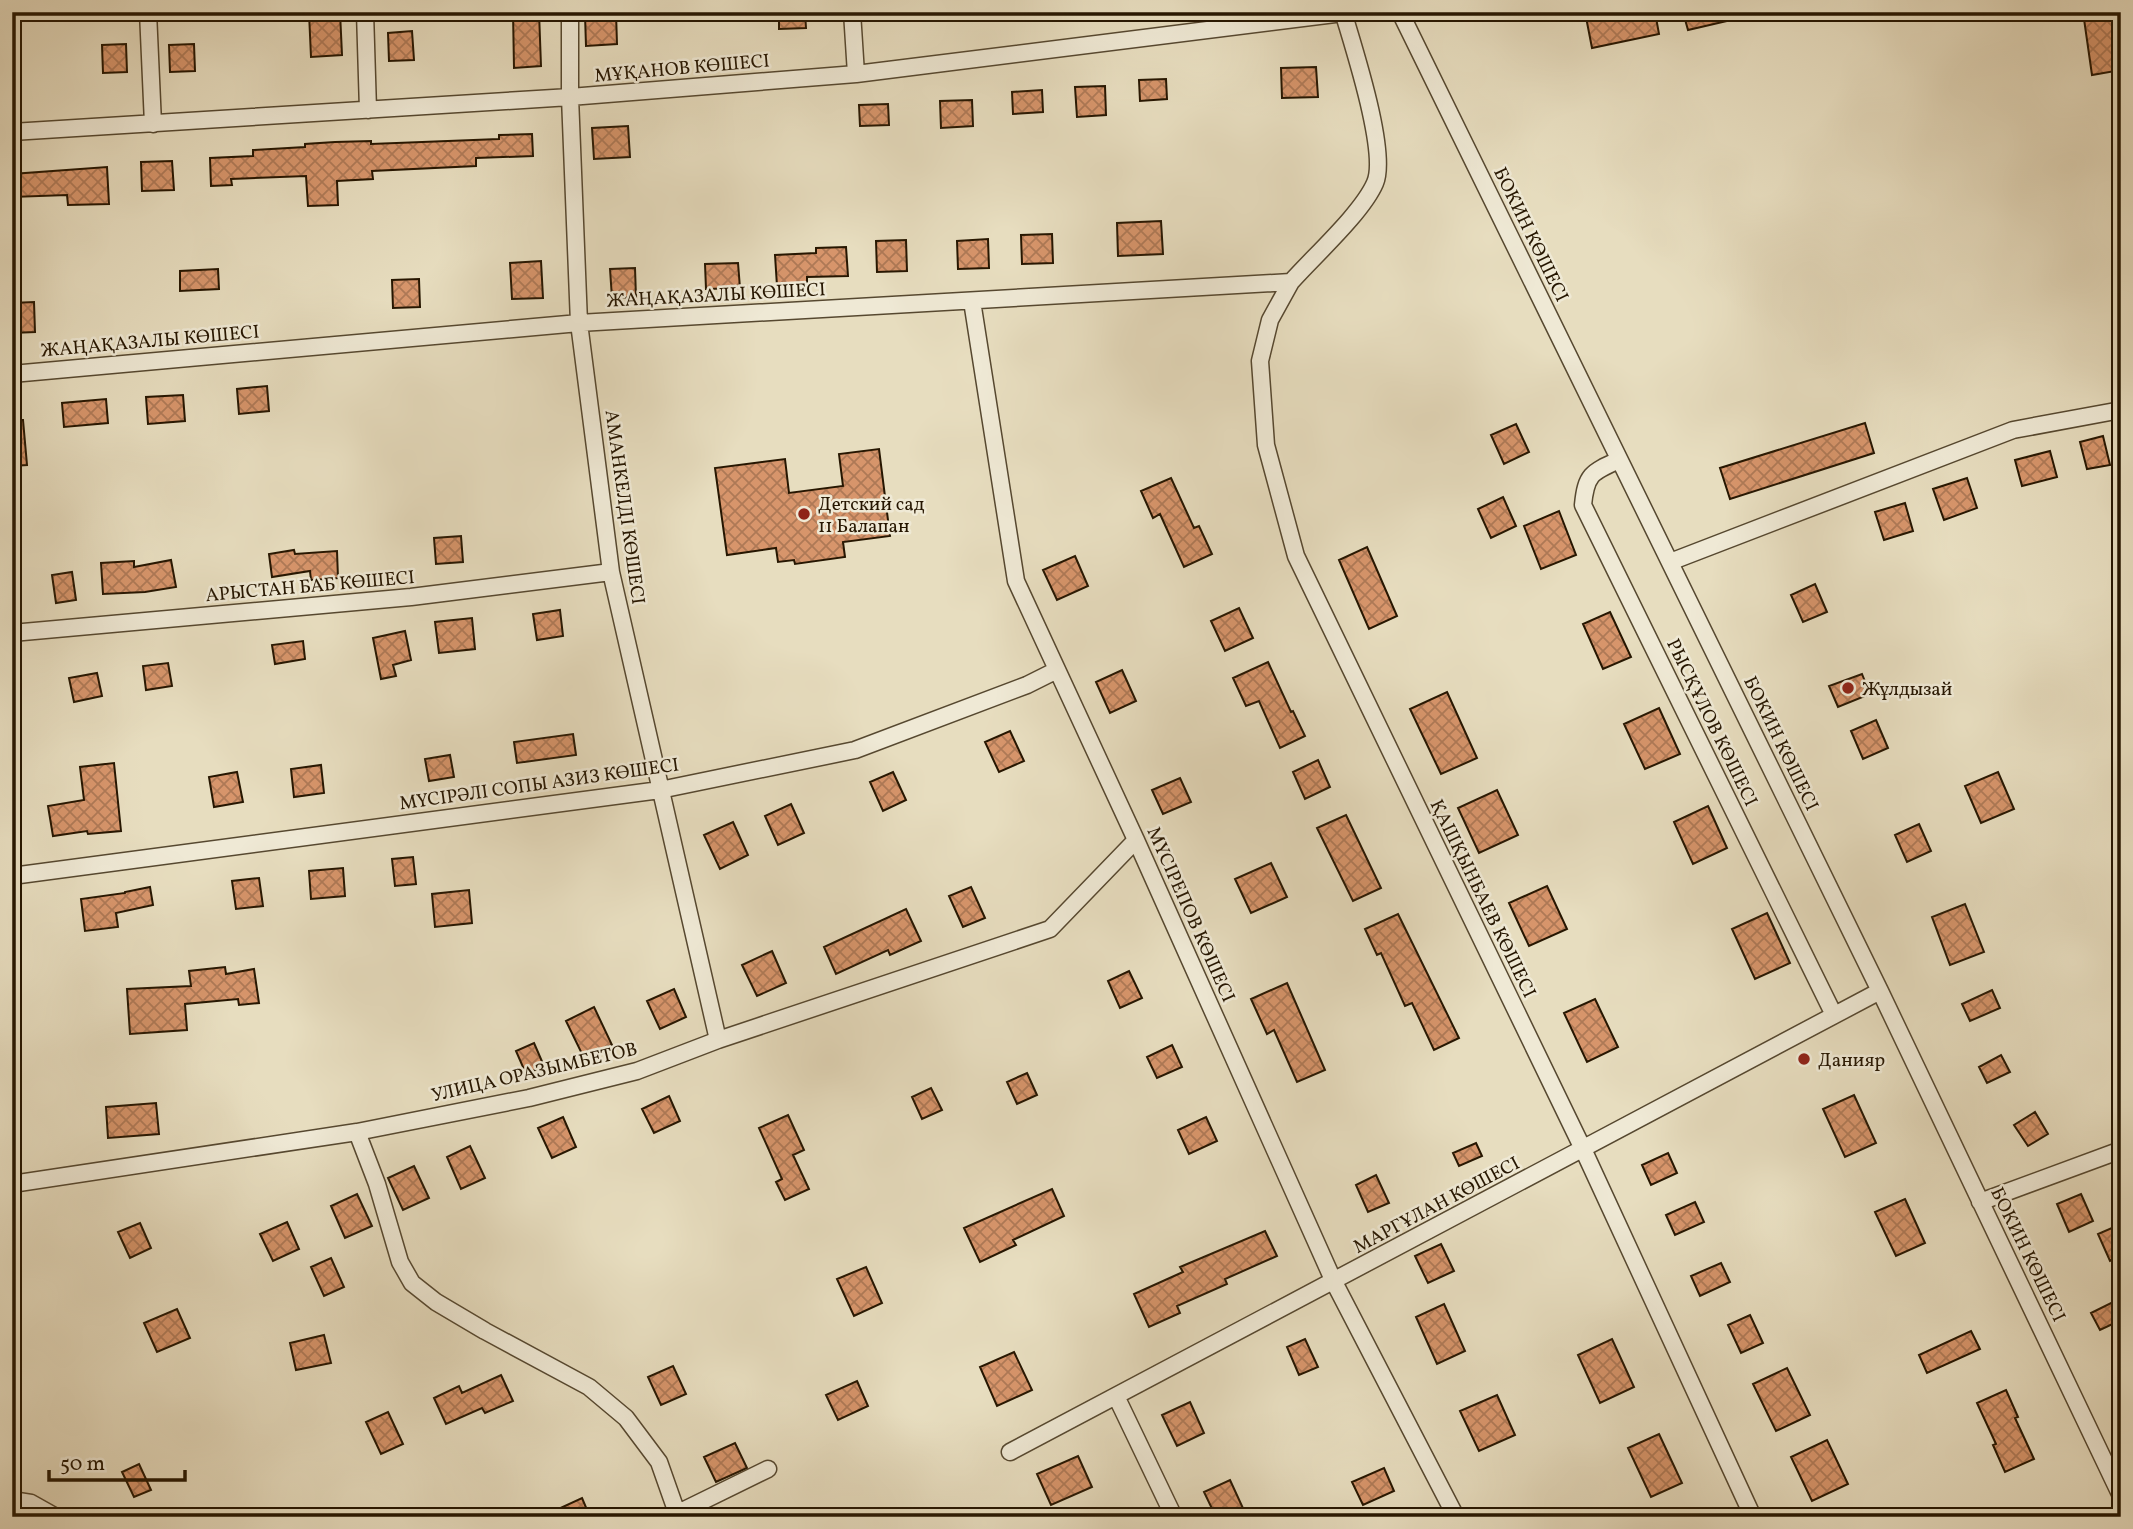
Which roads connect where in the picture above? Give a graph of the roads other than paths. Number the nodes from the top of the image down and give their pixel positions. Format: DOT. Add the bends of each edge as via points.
graph roads {
  1 [pos="148,12"];
  2 [pos="365,12"];
  3 [pos="570,12"];
  4 [pos="852,12"];
  5 [pos="1400,12"];
  6 [pos="1348,14"];
  7 [pos="856,74"];
  8 [pos="570,97"];
  9 [pos="368,110"];
  10 [pos="152,124"];
  11 [pos="12,132"];
  12 [pos="1290,282"];
  13 [pos="972,301"];
  14 [pos="579,323"];
  15 [pos="12,374"];
  16 [pos="2121,410"];
  17 [pos="1619,460"];
  18 [pos="1670,562"];
  19 [pos="611,572"];
  20 [pos="12,633"];
  21 [pos="1057,670"];
  22 [pos="660,790"];
  23 [pos="1136,839"];
  24 [pos="12,876"];
  25 [pos="1880,991"];
  26 [pos="1834,1015"];
  27 [pos="718,1040"];
  28 [pos="357,1132"];
  29 [pos="1583,1149"];
  30 [pos="2121,1150"];
  31 [pos="12,1184"];
  32 [pos="1980,1202"];
  33 [pos="1334,1282"];
  34 [pos="1116,1396"];
  35 [pos="1010,1452"];
  36 [pos="768,1469"];
  37 [pos="2121,1496"];
  38 [pos="12,1500"];
  39 [pos="673,1515"];
  40 [pos="56,1517"];
  41 [pos="1174,1517"];
  42 [pos="1456,1517"];
  43 [pos="1753,1517"];
  1 -- 10 [label="street"];
  2 -- 9 [label="street"];
  3 -- 8 [label="street, АМАНКЕЛДІ КӨШЕСІ"];
  4 -- 7 [label="street"];
  5 -- 17 [label="street, БОКИН КӨШЕСІ"];
  6 -- 7 [label="street, МҰҚАНОВ КӨШЕСІ"];
  6 -- 12 [label="street" via="1376,148 1376,180 1365,201"];
  7 -- 8 [label="street, МҰҚАНОВ КӨШЕСІ"];
  8 -- 9 [label="street, МҰҚАНОВ КӨШЕСІ"];
  8 -- 14 [label="street, АМАНКЕЛДІ КӨШЕСІ"];
  9 -- 10 [label="street, МҰҚАНОВ КӨШЕСІ"];
  10 -- 11 [label="street, МҰҚАНОВ КӨШЕСІ"];
  12 -- 13 [label="street, ЖАҢАҚАЗАЛЫ КӨШЕСІ"];
  12 -- 29 [label="street, ҚАШҚЫНБАЕВ КӨШЕСІ" via="1270,320 1260,361 1266,444 1296,556"];
  13 -- 14 [label="street, ЖАҢАҚАЗАЛЫ КӨШЕСІ"];
  13 -- 21 [label="street, МҮСІРЕПОВ КӨШЕСІ" via="1016,581"];
  14 -- 15 [label="street, ЖАҢАҚАЗАЛЫ КӨШЕСІ"];
  14 -- 19 [label="street, АМАНКЕЛДІ КӨШЕСІ"];
  16 -- 18 [label="street" via="2013,430"];
  17 -- 18 [label="street, БОКИН КӨШЕСІ"];
  17 -- 26 [label="street, РЫСҚҰЛОВ КӨШЕСІ" via="1594,472 1585,484 1583,505"];
  18 -- 25 [label="street, БОКИН КӨШЕСІ"];
  19 -- 20 [label="street, АРЫСТАН БАБ КӨШЕСІ" via="411,597"];
  19 -- 22 [label="street, АМАНКЕЛДІ КӨШЕСІ"];
  21 -- 22 [label="street, МҮСІРӘЛІ СОПЫ АЗИЗ КӨШЕСІ" via="855,750"];
  21 -- 23 [label="street, МҮСІРЕПОВ КӨШЕСІ"];
  22 -- 24 [label="street, МҮСІРӘЛІ СОПЫ АЗИЗ КӨШЕСІ"];
  22 -- 27 [label="street, АМАНКЕЛДІ КӨШЕСІ"];
  23 -- 27 [label="street, УЛИЦА ОРАЗЫМБЕТОВ" via="1051,929"];
  23 -- 33 [label="street, МҮСІРЕПОВ КӨШЕСІ"];
  25 -- 26 [label="street, МАРГҰЛАН КӨШЕСІ"];
  25 -- 32 [label="street, БОКИН КӨШЕСІ"];
  26 -- 29 [label="street, МАРГҰЛАН КӨШЕСІ"];
  27 -- 28 [label="street, УЛИЦА ОРАЗЫМБЕТОВ" via="637,1071"];
  28 -- 31 [label="street, УЛИЦА ОРАЗЫМБЕТОВ"];
  28 -- 39 [label="street" via="400,1262 412,1283 445,1308 589,1387 626,1418 659,1462"];
  29 -- 33 [label="street, МАРГҰЛАН КӨШЕСІ"];
  29 -- 43 [label="street, ҚАШҚЫНБАЕВ КӨШЕСІ"];
  30 -- 32 [label="street"];
  32 -- 37 [label="street, БОКИН КӨШЕСІ"];
  33 -- 34 [label="street, МАРГҰЛАН КӨШЕСІ"];
  33 -- 42 [label="street, МҮСІРЕПОВ КӨШЕСІ"];
  34 -- 35 [label="street, МАРГҰЛАН КӨШЕСІ"];
  34 -- 41 [label="street"];
  36 -- 39 [label="street"];
  38 -- 40 [label="street" via="31,1503"];
}
